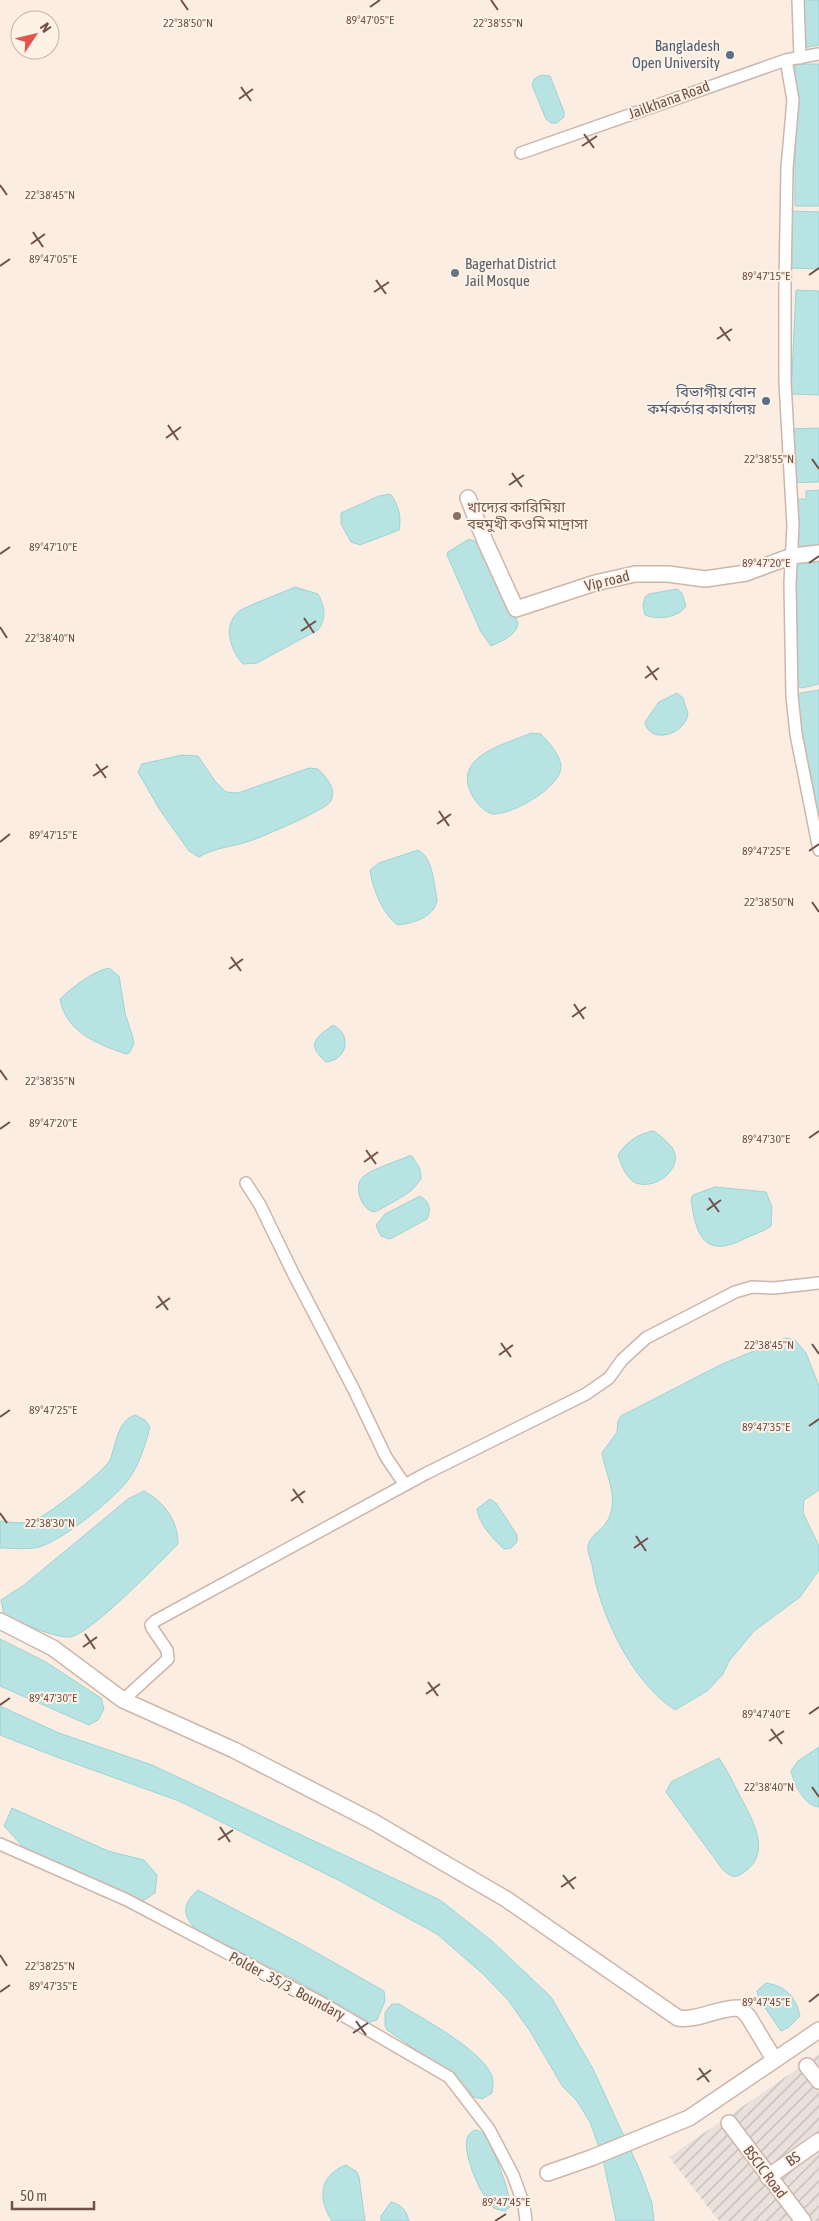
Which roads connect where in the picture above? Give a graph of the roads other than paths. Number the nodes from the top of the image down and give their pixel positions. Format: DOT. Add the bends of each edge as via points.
graph roads {
  1 [pos="798,0"];
  2 [pos="819,54"];
  3 [pos="800,58"];
  4 [pos="786,60"];
  5 [pos="521,153"];
  6 [pos="468,498"];
  7 [pos="819,553"];
  8 [pos="792,556"];
  9 [pos="819,850"];
  10 [pos="246,1183"];
  11 [pos="819,1283"];
  12 [pos="405,1485"];
  13 [pos="0,1622"];
  14 [pos="123,1700"];
  15 [pos="0,1844"];
  16 [pos="819,2030"];
  17 [pos="774,2060"];
  18 [pos="807,2066"];
  19 [pos="819,2081"];
  20 [pos="729,2123"];
  21 [pos="819,2142"];
  22 [pos="548,2173"];
  23 [pos="768,2176"];
  24 [pos="526,2221"];
  25 [pos="803,2221"];
  1 -- 3 [label="street"];
  2 -- 3 [label="street, Jailkhana Road"];
  3 -- 4 [label="street, Jailkhana Road"];
  4 -- 5 [label="street, Jailkhana Road"];
  4 -- 8 [label="street" via="793,100 787,168 785,284 785,382 792,492"];
  6 -- 8 [label="street, Vip road" via="516,610 595,583 636,574 705,579 746,573"];
  7 -- 8 [label="street, Vip road"];
  8 -- 9 [label="street" via="792,696 796,734"];
  10 -- 12 [label="street" via="260,1204 386,1456"];
  11 -- 12 [label="street" via="752,1287 735,1292 646,1338 622,1360 609,1378 586,1394"];
  12 -- 14 [label="street" via="155,1621 152,1628 167,1650 168,1659"];
  13 -- 14 [label="street" via="53,1648"];
  14 -- 17 [label="street" via="234,1750 372,1821 506,1899 678,2018 690,2020 740,2008"];
  15 -- 24 [label="street, Polder_35/3_Boundary" via="127,1900 320,2002 449,2077 489,2129 513,2175"];
  16 -- 17 [label="street"];
  17 -- 22 [label="street" via="689,2118"];
  18 -- 19 [label="street"];
  20 -- 23 [label="street, BSCIC Road"];
  21 -- 23 [label="street, BS"];
  23 -- 25 [label="street, BSCIC Road"];
}
